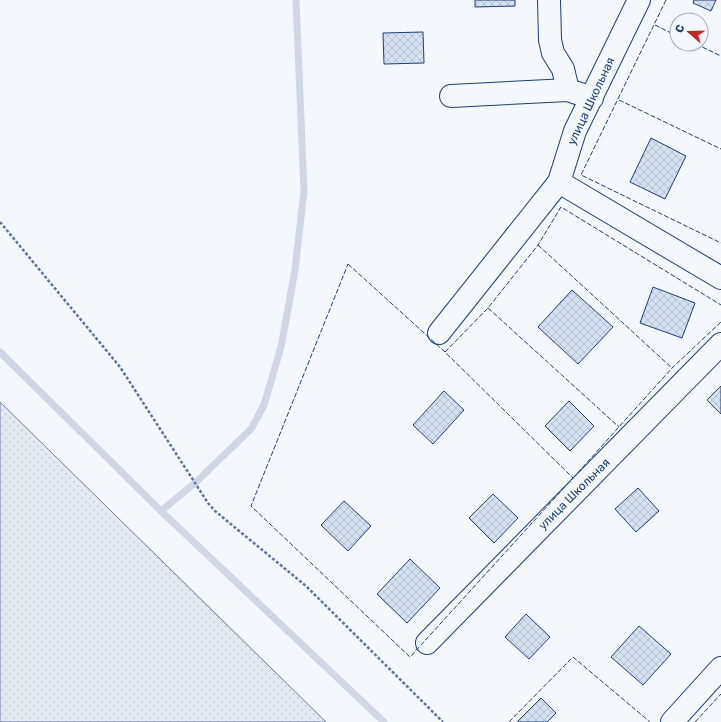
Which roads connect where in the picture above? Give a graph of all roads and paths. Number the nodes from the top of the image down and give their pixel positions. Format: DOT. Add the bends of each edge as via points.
graph roads {
  1 [pos="549,0"];
  2 [pos="638,0"];
  3 [pos="568,90"];
  4 [pos="451,96"];
  5 [pos="592,98"];
  6 [pos="559,182"];
  7 [pos="0,222"];
  8 [pos="721,278"];
  9 [pos="439,333"];
  10 [pos="721,344"];
  11 [pos="427,643"];
  12 [pos="721,668"];
  13 [pos="442,722"];
  14 [pos="672,722"];
  1 -- 3 [label="street" via="550,40 553,52 563,70"];
  2 -- 5 [label="street, улица Школьная"];
  3 -- 4 [label="street"];
  3 -- 5 [label="street"];
  5 -- 6 [label="street, улица Школьная" via="575,131"];
  6 -- 8 [label="street"];
  6 -- 9 [label="street, улица Школьная"];
  7 -- 13 [label="path" via="120,367 211,507 306,586"];
  10 -- 11 [label="street, улица Школьная"];
  12 -- 14 [label="street"];
}
